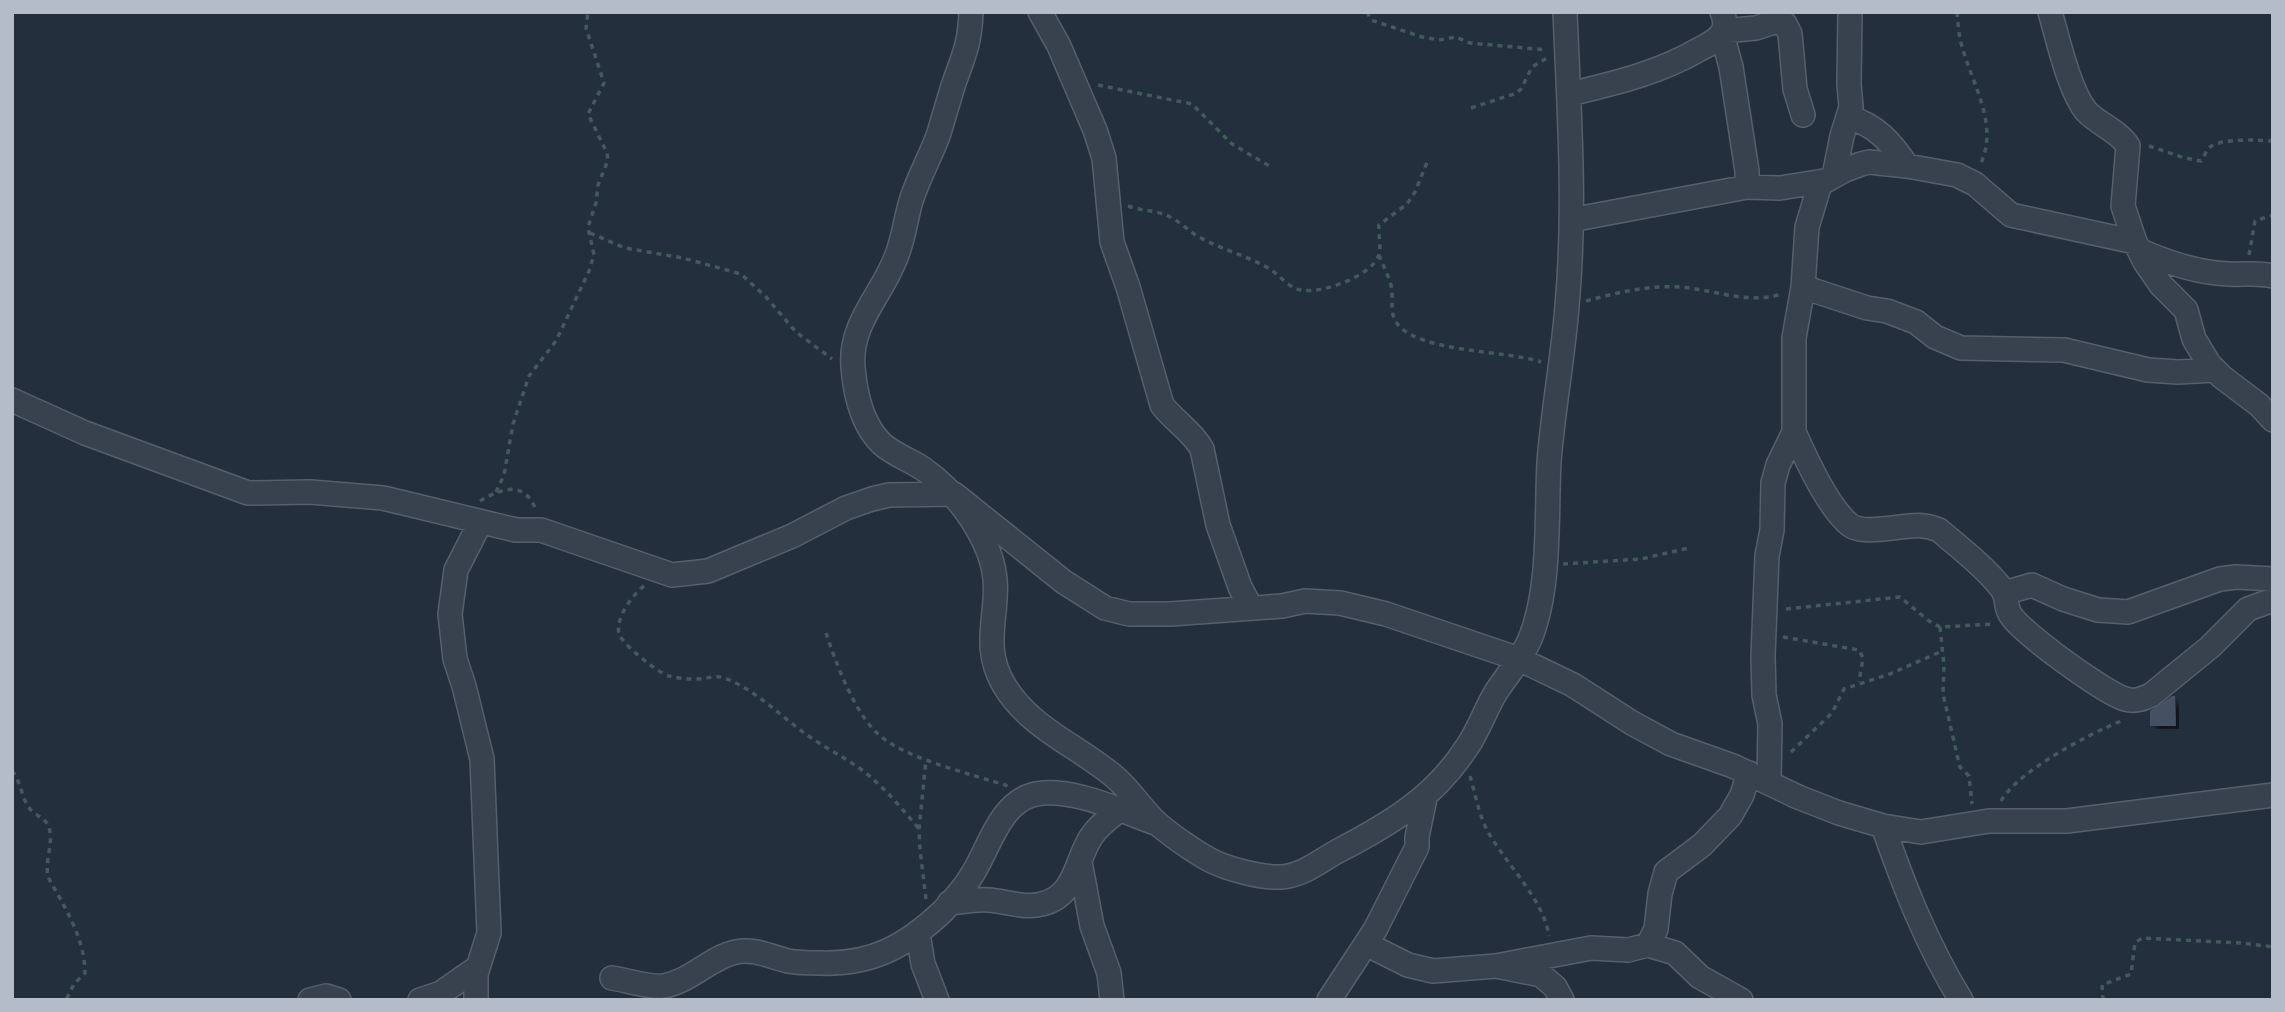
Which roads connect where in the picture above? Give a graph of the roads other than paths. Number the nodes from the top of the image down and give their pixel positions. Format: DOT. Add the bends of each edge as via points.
graph roads {
  1 [pos="971,12"];
  2 [pos="1040,12"];
  3 [pos="1565,12"];
  4 [pos="1850,12"];
  5 [pos="2050,12"];
  6 [pos="1722,26"];
  7 [pos="1570,94"];
  8 [pos="1803,116"];
  9 [pos="1848,117"];
  10 [pos="1907,166"];
  11 [pos="1829,178"];
  12 [pos="1747,187"];
  13 [pos="1571,220"];
  14 [pos="2137,246"];
  15 [pos="2273,275"];
  16 [pos="1803,287"];
  17 [pos="2215,370"];
  18 [pos="12,400"];
  19 [pos="2273,420"];
  20 [pos="1794,432"];
  21 [pos="954,494"];
  22 [pos="480,523"];
  23 [pos="2273,579"];
  24 [pos="2004,593"];
  25 [pos="2273,600"];
  26 [pos="1251,608"];
  27 [pos="1519,659"];
  28 [pos="1762,776"];
  29 [pos="2273,795"];
  30 [pos="1425,798"];
  31 [pos="1119,810"];
  32 [pos="1158,824"];
  33 [pos="1883,826"];
  34 [pos="1080,862"];
  35 [pos="950,903"];
  36 [pos="922,929"];
  37 [pos="1366,944"];
  38 [pos="1648,945"];
  39 [pos="1496,966"];
  40 [pos="477,968"];
  41 [pos="612,978"];
  42 [pos="310,1000"];
  43 [pos="339,1000"];
  44 [pos="420,1000"];
  45 [pos="476,1000"];
  46 [pos="937,1000"];
  47 [pos="1112,1000"];
  48 [pos="1329,1000"];
  49 [pos="1562,1000"];
  50 [pos="1741,1000"];
  51 [pos="1961,1000"];
  1 -- 21 [label="street" via="968,46 912,199 898,253 857,327 852,349 858,400 882,444"];
  2 -- 26 [label="street" via="1096,130 1104,158 1112,242 1162,405 1202,449 1218,525"];
  3 -- 7 [label="street"];
  4 -- 9 [label="street"];
  5 -- 14 [label="street" via="2077,97 2092,117 2123,139 2129,149 2123,206"];
  6 -- 7 [label="street" via="1713,42 1685,58 1634,79"];
  6 -- 8 [label="street" via="1756,28 1774,22 1788,27"];
  6 -- 12 [label="street"];
  7 -- 13 [label="street"];
  9 -- 10 [label="street" via="1880,132"];
  9 -- 11 [label="street"];
  10 -- 11 [label="street" via="1870,162"];
  10 -- 14 [label="street" via="1957,175 2011,215 2083,229"];
  11 -- 12 [label="street" via="1780,188"];
  11 -- 16 [label="street" via="1817,192 1808,220"];
  12 -- 13 [label="street"];
  13 -- 27 [label="street" via="1542,590 1531,636"];
  14 -- 15 [label="street" via="2165,262 2193,270"];
  14 -- 17 [label="street" via="2161,285 2186,310 2194,340"];
  16 -- 17 [label="street" via="1916,321 1935,337 1961,348 2064,350 2148,370"];
  16 -- 20 [label="street" via="1794,338"];
  17 -- 19 [label="street"];
  18 -- 22 [label="street" via="85,433 248,493 383,498"];
  20 -- 24 [label="street" via="1824,491 1850,524 1872,530 1910,524 1939,530"];
  20 -- 28 [label="street" via="1774,476 1763,695 1770,724"];
  21 -- 22 [label="street" via="872,499 708,571 672,575 544,531"];
  21 -- 26 [label="street" via="1064,582 1105,608 1129,614"];
  21 -- 32 [label="street" via="985,541 993,562 997,584 991,655 1006,690 1048,732 1119,781"];
  22 -- 40 [label="street" via="456,570 450,614 455,659 482,759 489,933"];
  23 -- 24 [label="street" via="2220,579 2128,612 2098,610 2032,585"];
  24 -- 25 [label="street" via="2017,622 2106,691 2127,700 2145,698 2166,684 2248,609"];
  26 -- 27 [label="street" via="1305,601 1340,603"];
  27 -- 28 [label="street" via="1573,685 1671,744"];
  27 -- 30 [label="street" via="1462,753"];
  28 -- 33 [label="street" via="1839,813"];
  28 -- 38 [label="street" via="1702,845 1666,872 1657,929"];
  29 -- 33 [label="street" via="2067,821 1983,822 1921,832"];
  30 -- 32 [label="street" via="1302,872 1281,877 1252,874 1211,860"];
  30 -- 37 [label="street" via="1418,847"];
  31 -- 32 [label="street"];
  31 -- 34 [label="street" via="1102,823"];
  31 -- 35 [label="street" via="1047,793 1019,800 1005,814 970,880"];
  33 -- 51 [label="street" via="1911,903"];
  34 -- 35 [label="street" via="1072,884 1058,899 1040,905 986,900"];
  34 -- 47 [label="street"];
  35 -- 36 [label="street"];
  36 -- 41 [label="street" via="877,957 844,964 791,962 757,952 736,952 663,986"];
  36 -- 46 [label="street" via="920,951"];
  37 -- 39 [label="street" via="1408,965 1433,971"];
  37 -- 48 [label="street"];
  38 -- 39 [label="street" via="1628,950 1591,948"];
  38 -- 50 [label="street" via="1675,953 1700,978"];
  39 -- 49 [label="street" via="1541,975"];
  40 -- 44 [label="street" via="441,993"];
  40 -- 45 [label="street"];
  42 -- 43 [label="street" via="326,996"];
}
